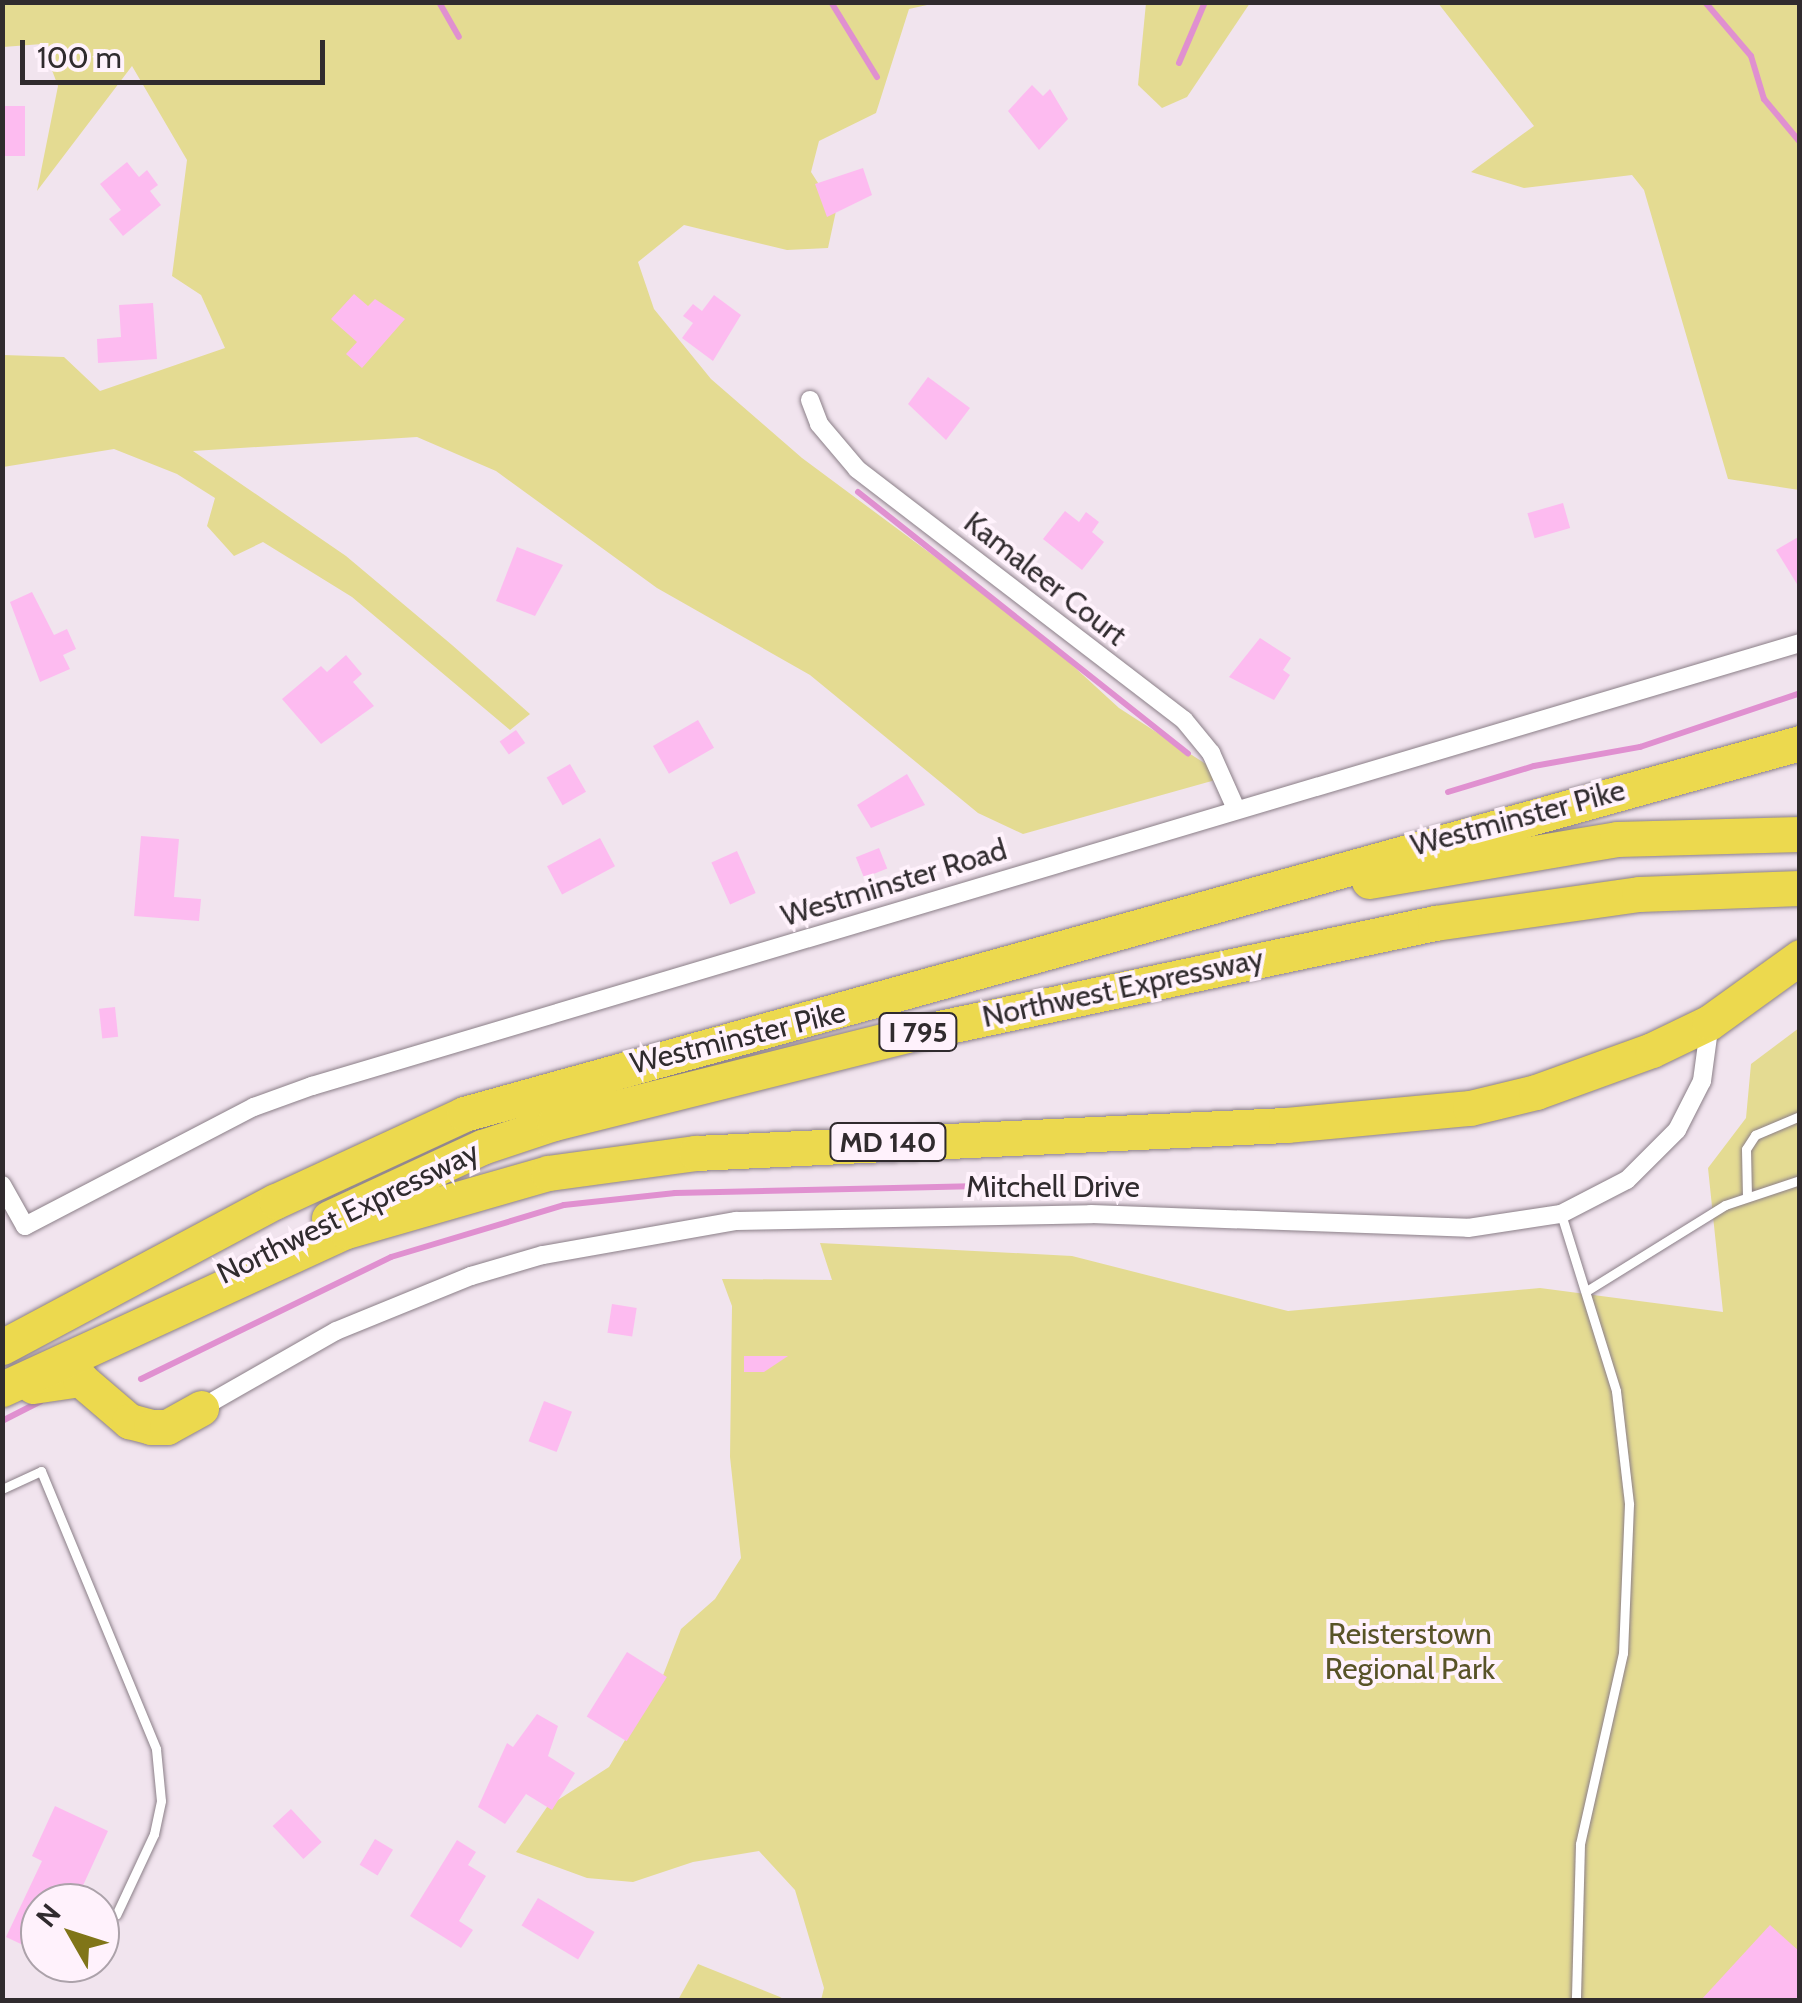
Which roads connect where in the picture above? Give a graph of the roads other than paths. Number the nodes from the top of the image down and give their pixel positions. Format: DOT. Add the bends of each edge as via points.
graph roads {
  1 [pos="810,400"];
  2 [pos="1800,642"];
  3 [pos="1800,743"];
  4 [pos="1236,809"];
  5 [pos="1800,834"];
  6 [pos="1800,888"];
  7 [pos="1800,938"];
  8 [pos="1800,958"];
  9 [pos="902,996"];
  10 [pos="1710,1022"];
  11 [pos="1800,1116"];
  12 [pos="1800,1180"];
  13 [pos="2,1186"];
  14 [pos="1748,1197"];
  15 [pos="1561,1214"];
  16 [pos="1588,1290"];
  17 [pos="2,1347"];
  18 [pos="85,1347"];
  19 [pos="2,1391"];
  20 [pos="201,1408"];
  21 [pos="2,1489"];
  22 [pos="120,1906"];
  23 [pos="1576,2000"];
  1 -- 4 [label="street, Kamaleer Court" via="819,424 858,469 1184,720 1211,754"];
  2 -- 4 [label="street, Westminster Road"];
  3 -- 9 [label="highway, Westminster Pike" via="1296,878"];
  4 -- 13 [label="street, Westminster Road" via="677,982 312,1086 254,1107 26,1226"];
  5 -- 9 [label="highway, Northwest Expressway / I 795" via="1617,839 1431,868"];
  6 -- 18 [label="highway, Northwest Expressway / I 795" via="1639,894 1435,922 911,1034 554,1123 403,1180"];
  7 -- 10 [label="highway" via="1725,991 1710,1008"];
  8 -- 10 [label="highway, MD 140"];
  9 -- 17 [label="highway, Westminster Pike" via="464,1114 276,1201"];
  10 -- 15 [label="street, Mitchell Drive" via="1702,1081 1678,1130 1627,1180"];
  10 -- 18 [label="highway, MD 140" via="1588,1075 1470,1108 1286,1125 696,1153 548,1173 346,1231"];
  11 -- 14 [label="lane" via="1755,1135 1743,1166"];
  12 -- 14 [label="lane"];
  14 -- 16 [label="lane"];
  15 -- 16 [label="lane"];
  15 -- 20 [label="street, Mitchell Drive" via="1468,1228 1211,1215 736,1221 542,1255 406,1300 282,1358"];
  16 -- 23 [label="lane" via="1623,1436 1629,1608 1582,1829"];
  18 -- 19 [label="highway, MD 140"];
  19 -- 20 [label="highway" via="80,1379 129,1421 151,1427 168,1428"];
  21 -- 22 [label="lane" via="41,1471 156,1749 162,1802"];
}
